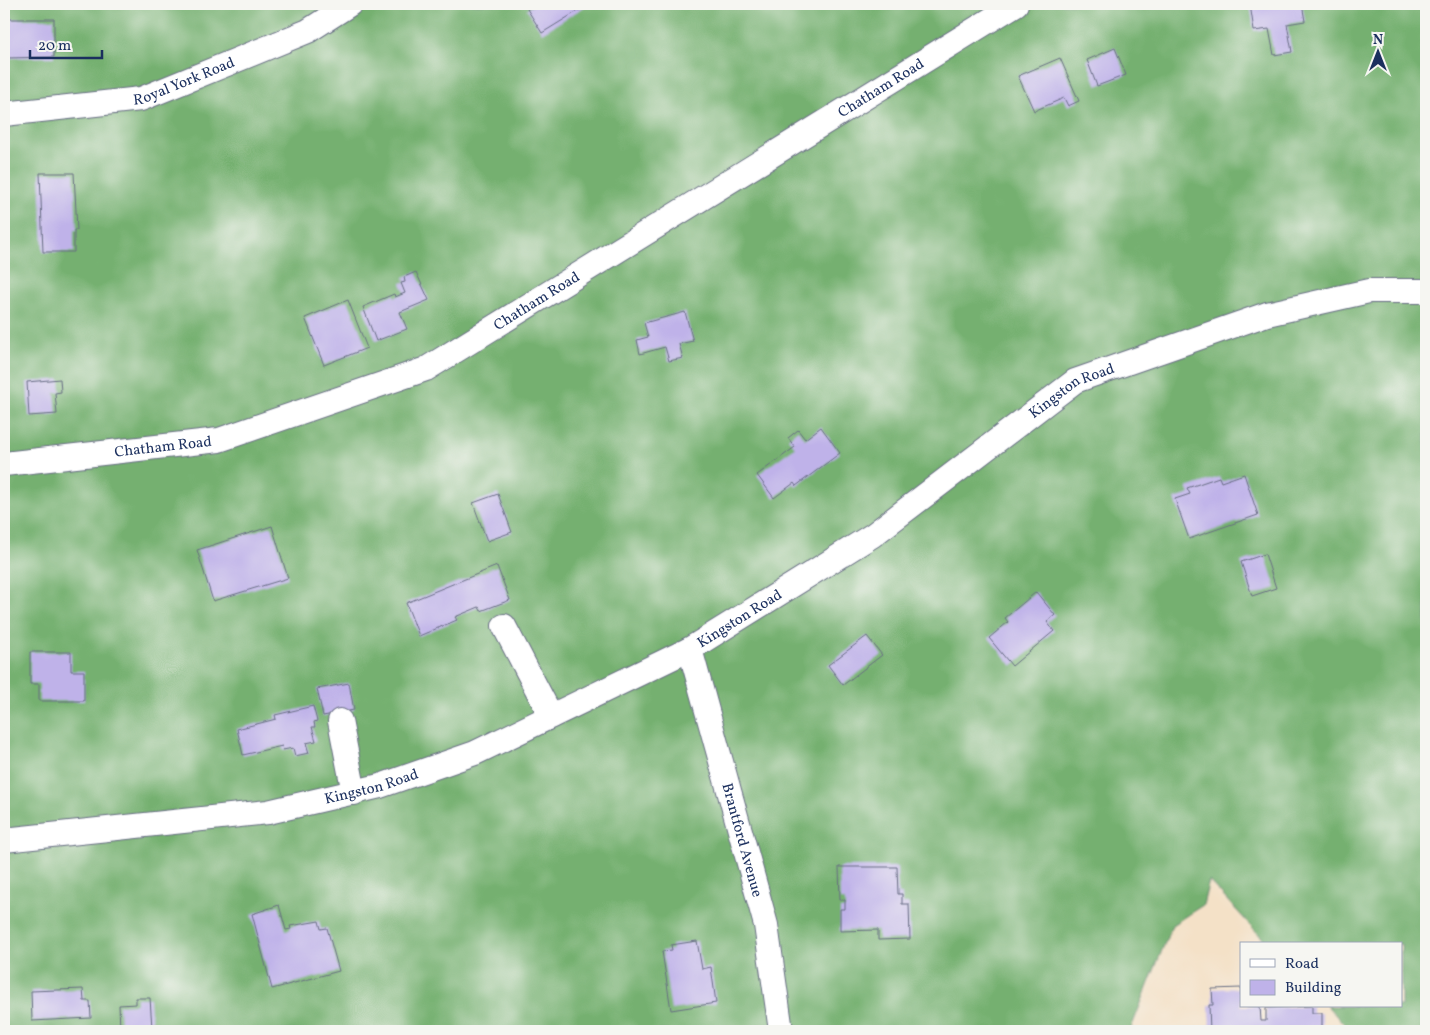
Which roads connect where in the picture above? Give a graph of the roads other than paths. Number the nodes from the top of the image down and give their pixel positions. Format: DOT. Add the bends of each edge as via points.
graph roads {
  1 [pos="350,4"];
  2 [pos="1016,4"];
  3 [pos="4,114"];
  4 [pos="1426,291"];
  5 [pos="4,464"];
  6 [pos="504,626"];
  7 [pos="690,649"];
  8 [pos="551,716"];
  9 [pos="340,721"];
  10 [pos="354,792"];
  11 [pos="4,840"];
  12 [pos="781,1031"];
  1 -- 3 [label="street, Royal York Road" via="308,31 141,99"];
  2 -- 5 [label="street, Chatham Road" via="426,369 219,440"];
  4 -- 7 [label="street, Kingston Road" via="1369,291 1267,314 1075,381 873,535"];
  6 -- 8 [label="street"];
  7 -- 8 [label="street, Kingston Road"];
  7 -- 12 [label="street, Brantford Avenue" via="766,925"];
  8 -- 10 [label="street, Kingston Road" via="475,752"];
  9 -- 10 [label="street"];
  10 -- 11 [label="street, Kingston Road" via="268,812"];
}
